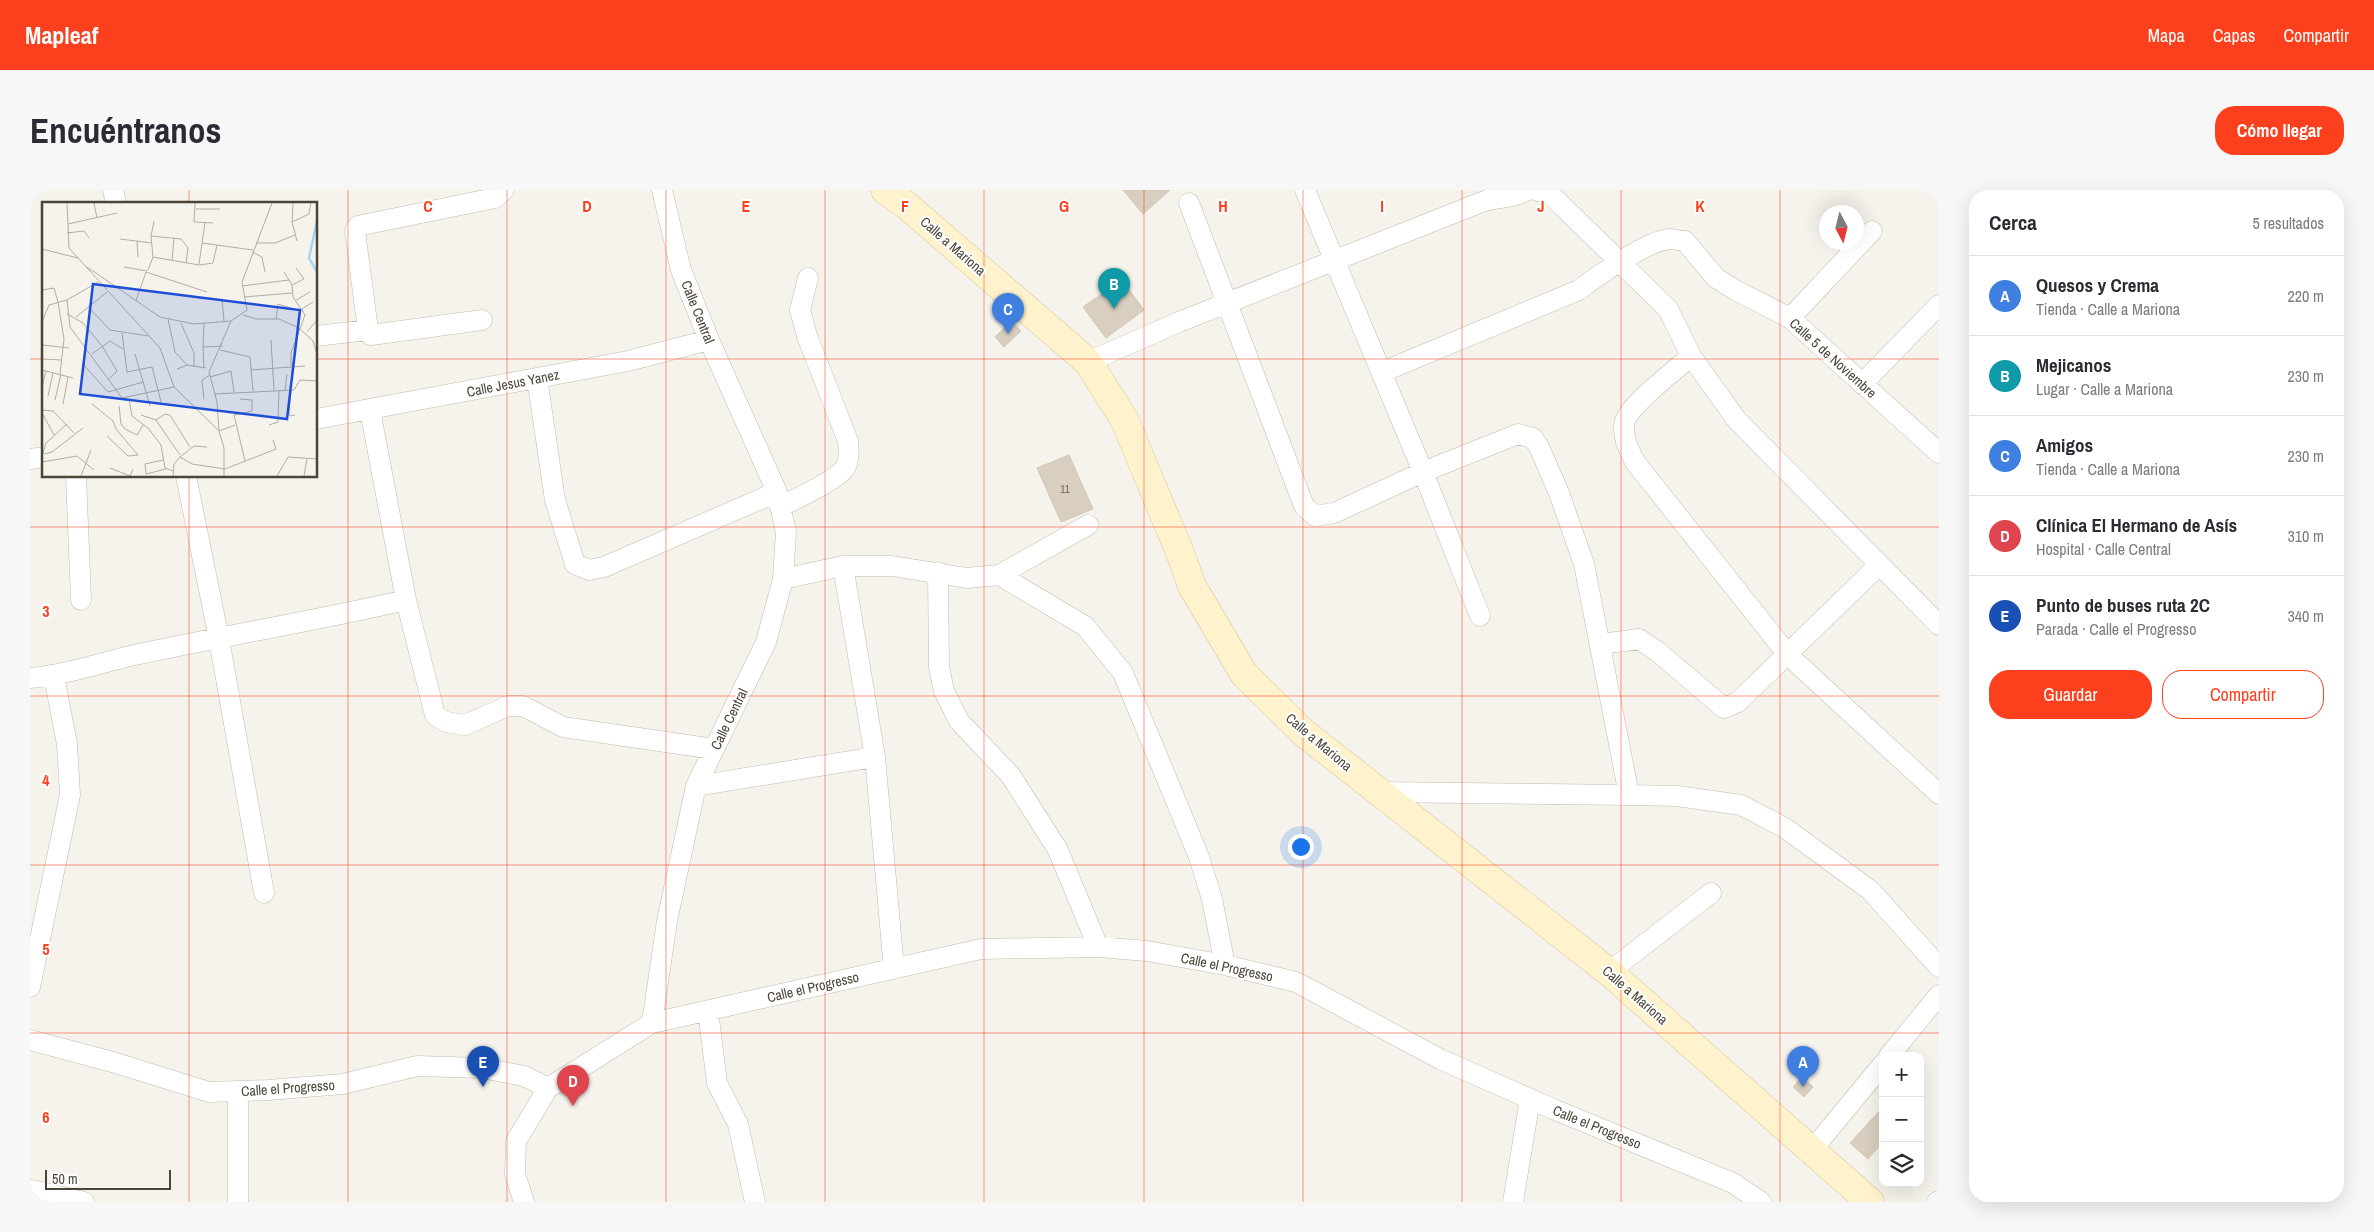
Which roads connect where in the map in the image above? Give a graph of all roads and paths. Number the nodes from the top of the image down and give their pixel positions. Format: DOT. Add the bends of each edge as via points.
graph roads {
  1 [pos="504,190"];
  2 [pos="662,190"];
  3 [pos="885,190"];
  4 [pos="1306,190"];
  5 [pos="1529,190"];
  6 [pos="1536,190"];
  7 [pos="1488,195"];
  8 [pos="1189,204"];
  9 [pos="1872,231"];
  10 [pos="1336,260"];
  11 [pos="1619,263"];
  12 [pos="808,278"];
  13 [pos="1228,304"];
  14 [pos="1939,305"];
  15 [pos="1790,318"];
  16 [pos="482,320"];
  17 [pos="368,330"];
  18 [pos="318,336"];
  19 [pos="709,340"];
  20 [pos="1691,356"];
  21 [pos="1088,362"];
  22 [pos="1382,372"];
  23 [pos="537,378"];
  24 [pos="1862,384"];
  25 [pos="370,410"];
  26 [pos="318,419"];
  27 [pos="1938,450"];
  28 [pos="1423,472"];
  29 [pos="76,478"];
  30 [pos="186,478"];
  31 [pos="779,500"];
  32 [pos="1088,525"];
  33 [pos="843,566"];
  34 [pos="1878,566"];
  35 [pos="938,572"];
  36 [pos="999,575"];
  37 [pos="783,579"];
  38 [pos="81,600"];
  39 [pos="406,600"];
  40 [pos="1480,616"];
  41 [pos="1939,625"];
  42 [pos="219,639"];
  43 [pos="1601,644"];
  44 [pos="1788,655"];
  45 [pos="54,676"];
  46 [pos="30,678"];
  47 [pos="714,749"];
  48 [pos="875,757"];
  49 [pos="696,786"];
  50 [pos="1380,792"];
  51 [pos="1629,794"];
  52 [pos="1939,794"];
  53 [pos="264,893"];
  54 [pos="1711,893"];
  55 [pos="1098,947"];
  56 [pos="1225,965"];
  57 [pos="1939,967"];
  58 [pos="894,969"];
  59 [pos="1609,972"];
  60 [pos="30,987"];
  61 [pos="1939,995"];
  62 [pos="708,1011"];
  63 [pos="652,1023"];
  64 [pos="30,1040"];
  65 [pos="1892,1052"];
  66 [pos="1879,1069"];
  67 [pos="548,1088"];
  68 [pos="238,1091"];
  69 [pos="1530,1099"];
  70 [pos="1812,1150"];
  71 [pos="34,1194"];
  72 [pos="84,1202"];
  73 [pos="238,1202"];
  74 [pos="524,1202"];
  75 [pos="755,1202"];
  76 [pos="1513,1202"];
  77 [pos="1761,1202"];
  78 [pos="1870,1202"];
  1 -- 17 [label="street" via="495,198 358,226 355,232"];
  2 -- 19 [label="street, Calle Central" via="680,270"];
  3 -- 21 [label="main road, Calle a Mariona"];
  4 -- 10 [label="street"];
  5 -- 7 [label="street" via="1513,196"];
  6 -- 11 [label="street" via="1551,196"];
  7 -- 10 [label="street"];
  8 -- 13 [label="street"];
  9 -- 15 [label="street"];
  10 -- 13 [label="street"];
  10 -- 22 [label="street"];
  11 -- 15 [label="street, Calle 5 de Noviembre" via="1668,239 1685,242 1716,278"];
  11 -- 20 [label="street" via="1668,309"];
  11 -- 22 [label="street, Calle 5 de Noviembre" via="1579,290"];
  12 -- 31 [label="street" via="800,310 848,440 849,453 845,468 820,486"];
  13 -- 21 [label="street"];
  13 -- 28 [label="street" via="1304,506 1315,516 1334,513"];
  14 -- 24 [label="street"];
  15 -- 24 [label="street, Calle 5 de Noviembre"];
  16 -- 17 [label="street" via="372,335"];
  17 -- 18 [label="street"];
  19 -- 23 [label="street, Calle Jesus Yanez" via="628,361"];
  19 -- 31 [label="street, Calle Central"];
  20 -- 34 [label="street" via="1736,419"];
  20 -- 44 [label="street" via="1632,408 1625,422 1626,443 1635,462"];
  21 -- 50 [label="main road, Calle a Mariona" via="1124,419 1192,586 1244,674 1304,733"];
  22 -- 28 [label="street"];
  23 -- 25 [label="street, Calle Jesus Yanez"];
  23 -- 31 [label="street" via="555,500 576,564 589,570 604,567"];
  24 -- 27 [label="street, Calle 5 de Noviembre"];
  25 -- 26 [label="street, Calle Jesus Yanez"];
  25 -- 39 [label="street"];
  28 -- 40 [label="street"];
  28 -- 43 [label="street" via="1518,434 1532,438 1559,493 1584,564"];
  29 -- 38 [label="street"];
  30 -- 42 [label="street"];
  31 -- 37 [label="street, Calle Central" via="786,532"];
  32 -- 36 [label="street"];
  33 -- 35 [label="street" via="892,566"];
  33 -- 37 [label="street"];
  33 -- 48 [label="street"];
  34 -- 41 [label="street"];
  34 -- 44 [label="street"];
  35 -- 36 [label="street" via="967,578"];
  35 -- 55 [label="street" via="939,667 944,691 959,721 1011,776 1058,850"];
  36 -- 56 [label="street" via="1085,626 1124,673 1199,857 1212,899"];
  37 -- 47 [label="street, Calle Central" via="766,642"];
  39 -- 42 [label="street"];
  39 -- 47 [label="street" via="435,715 446,722 466,725 508,706 524,706 563,727"];
  42 -- 45 [label="street" via="130,656"];
  42 -- 53 [label="street"];
  43 -- 44 [label="street" via="1639,639 1724,708 1738,702"];
  43 -- 51 [label="street"];
  44 -- 52 [label="street"];
  45 -- 46 [label="street"];
  45 -- 60 [label="street" via="67,744 70,795"];
  47 -- 49 [label="street, Calle Central"];
  48 -- 49 [label="street"];
  48 -- 58 [label="street"];
  49 -- 63 [label="street, Calle Central" via="667,921"];
  50 -- 51 [label="street"];
  50 -- 59 [label="main road, Calle a Mariona"];
  51 -- 57 [label="street" via="1677,796 1741,805 1785,828 1870,890"];
  54 -- 59 [label="street"];
  55 -- 56 [label="street, Calle el Progresso" via="1147,951"];
  55 -- 58 [label="street, Calle el Progresso" via="981,949"];
  56 -- 69 [label="street, Calle el Progresso" via="1296,982 1440,1059"];
  58 -- 62 [label="street, Calle el Progresso"];
  59 -- 70 [label="main road, Calle a Mariona"];
  61 -- 65 [label="street"];
  62 -- 63 [label="street, Calle el Progresso"];
  62 -- 75 [label="street" via="717,1083 738,1124"];
  63 -- 67 [label="street"];
  64 -- 68 [label="street, Calle el Progresso" via="209,1092"];
  66 -- 70 [label="street"];
  67 -- 68 [label="street, Calle el Progresso" via="524,1076 482,1068 417,1066 343,1084"];
  67 -- 74 [label="street" via="516,1141 515,1174"];
  68 -- 73 [label="street"];
  69 -- 76 [label="street"];
  69 -- 77 [label="street, Calle el Progresso" via="1734,1183"];
  70 -- 78 [label="main road, Calle a Mariona"];
  71 -- 72 [label="street"];
}
